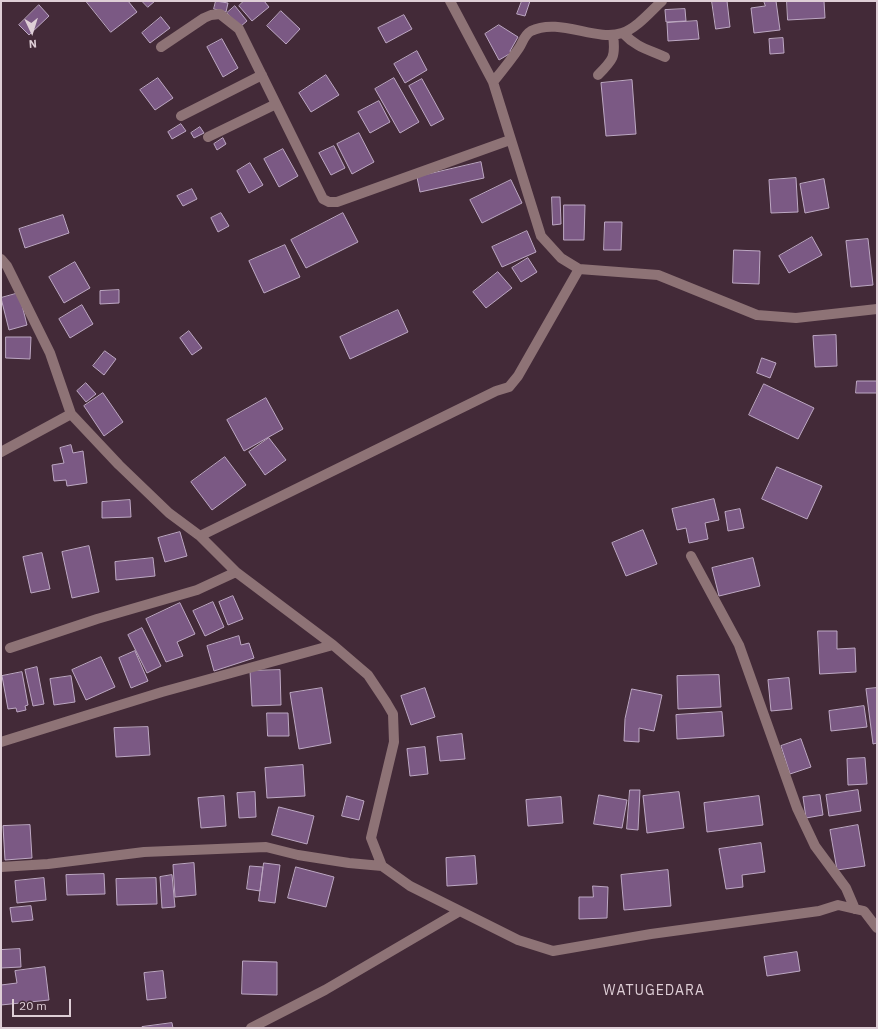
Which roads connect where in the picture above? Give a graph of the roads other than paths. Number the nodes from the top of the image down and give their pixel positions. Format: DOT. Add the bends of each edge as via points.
graph roads {
  1 [pos="450,1"];
  2 [pos="662,1"];
  3 [pos="618,34"];
  4 [pos="161,47"];
  5 [pos="665,57"];
  6 [pos="262,75"];
  7 [pos="598,75"];
  8 [pos="493,82"];
  9 [pos="276,104"];
  10 [pos="181,116"];
  11 [pos="208,137"];
  12 [pos="510,140"];
  13 [pos="1,259"];
  14 [pos="579,268"];
  15 [pos="877,309"];
  16 [pos="71,414"];
  17 [pos="1,452"];
  18 [pos="200,536"];
  19 [pos="691,556"];
  20 [pos="236,572"];
  21 [pos="333,645"];
  22 [pos="10,648"];
  23 [pos="1,742"];
  24 [pos="382,866"];
  25 [pos="1,867"];
  26 [pos="855,909"];
  27 [pos="460,911"];
  28 [pos="877,928"];
  29 [pos="251,1028"];
  1 -- 8 [label="street"];
  2 -- 3 [label="street" via="638,22"];
  3 -- 5 [label="street" via="637,46"];
  3 -- 7 [label="street" via="609,64"];
  3 -- 8 [label="street" via="569,28 531,31 524,37"];
  4 -- 6 [label="street" via="204,18 220,14 239,29"];
  6 -- 9 [label="street"];
  6 -- 10 [label="street"];
  8 -- 12 [label="street"];
  9 -- 11 [label="street"];
  9 -- 12 [label="street" via="323,199 329,202 337,202"];
  12 -- 14 [label="street" via="541,236 561,258"];
  13 -- 16 [label="street" via="7,266 50,353"];
  14 -- 15 [label="street" via="658,275 757,314 796,318"];
  14 -- 18 [label="street" via="518,376 509,387"];
  16 -- 17 [label="street"];
  16 -- 18 [label="street" via="169,513"];
  18 -- 20 [label="street"];
  19 -- 26 [label="street" via="738,645 797,808 815,846 846,888"];
  20 -- 21 [label="street"];
  20 -- 22 [label="street" via="197,590"];
  21 -- 23 [label="street" via="176,688"];
  21 -- 24 [label="street" via="368,675 393,714 394,742 371,838"];
  24 -- 25 [label="street" via="298,855 266,847 144,852"];
  24 -- 27 [label="street" via="410,886"];
  26 -- 27 [label="street" via="838,905 819,911 651,934 553,951 518,940"];
  26 -- 28 [label="street" via="864,911"];
  27 -- 29 [label="street" via="325,990"];
}
